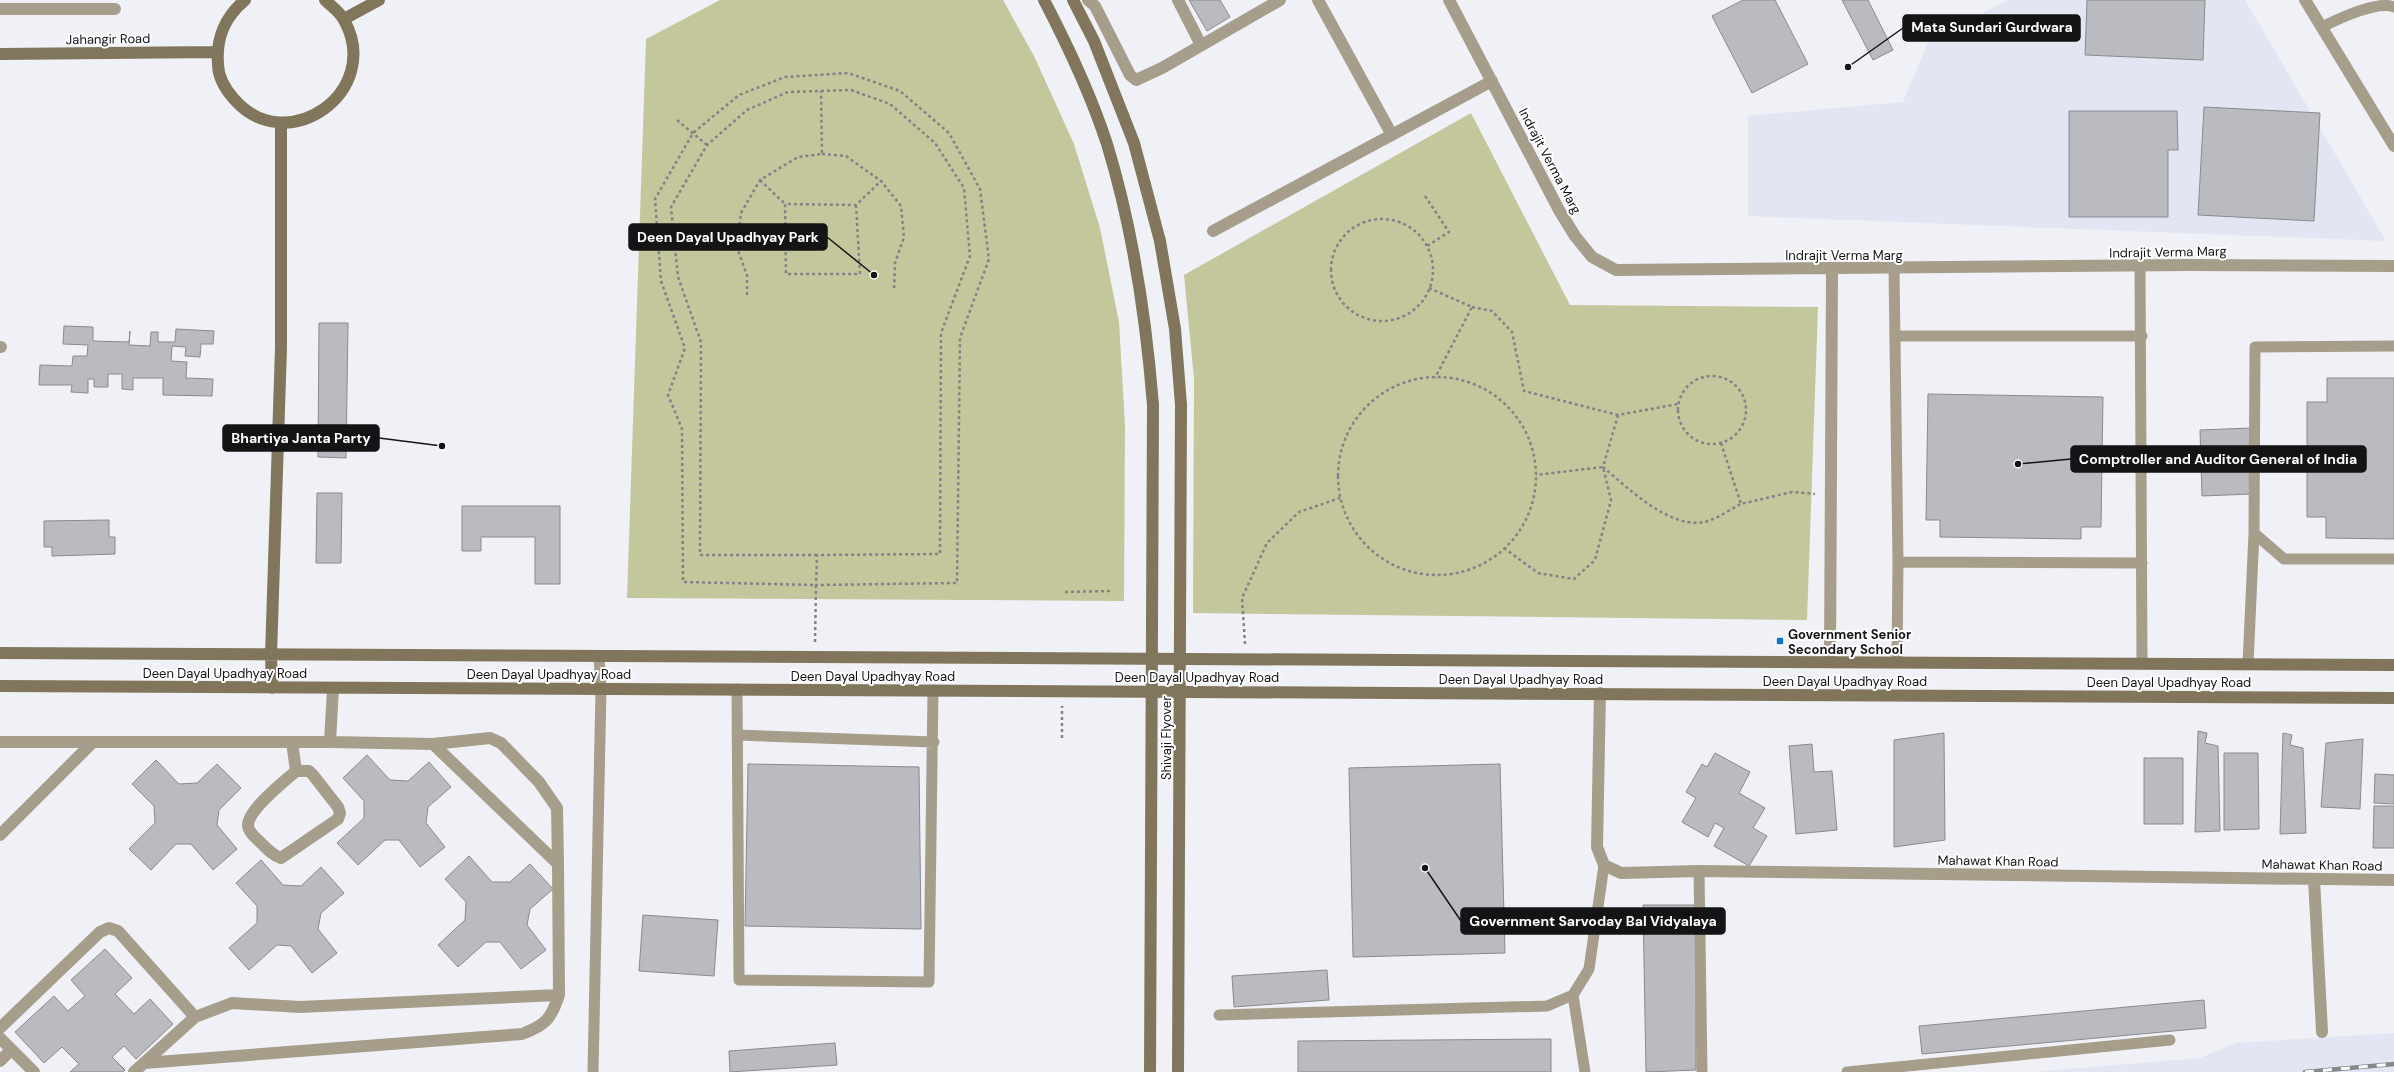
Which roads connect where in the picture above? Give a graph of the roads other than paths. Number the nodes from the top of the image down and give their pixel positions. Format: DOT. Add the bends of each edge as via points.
graph roads {
  1 [pos="245,0"];
  2 [pos="325,0"];
  3 [pos="379,0"];
  4 [pos="1044,0"];
  5 [pos="1073,0"];
  6 [pos="1088,0"];
  7 [pos="1178,0"];
  8 [pos="1280,0"];
  9 [pos="1318,0"];
  10 [pos="1449,0"];
  11 [pos="2306,0"];
  12 [pos="2393,5"];
  13 [pos="0,9"];
  14 [pos="115,9"];
  15 [pos="344,19"];
  16 [pos="2322,27"];
  17 [pos="1201,45"];
  18 [pos="217,52"];
  19 [pos="0,54"];
  20 [pos="1492,81"];
  21 [pos="281,123"];
  22 [pos="1392,135"];
  23 [pos="2394,146"];
  24 [pos="1213,231"];
  25 [pos="2140,266"];
  26 [pos="2394,266"];
  27 [pos="1832,269"];
  28 [pos="1894,269"];
  29 [pos="1895,336"];
  30 [pos="2142,336"];
  31 [pos="2394,346"];
  32 [pos="2254,533"];
  33 [pos="2394,559"];
  34 [pos="1898,562"];
  35 [pos="2142,563"];
  36 [pos="0,653"];
  37 [pos="271,655"];
  38 [pos="599,656"];
  39 [pos="1830,661"];
  40 [pos="1897,661"];
  41 [pos="2142,663"];
  42 [pos="2248,664"];
  43 [pos="2394,665"];
  44 [pos="0,686"];
  45 [pos="272,688"];
  46 [pos="333,688"];
  47 [pos="601,689"];
  48 [pos="737,689"];
  49 [pos="933,690"];
  50 [pos="1600,693"];
  51 [pos="2394,698"];
  52 [pos="737,735"];
  53 [pos="0,742"];
  54 [pos="93,742"];
  55 [pos="292,742"];
  56 [pos="330,742"];
  57 [pos="934,742"];
  58 [pos="433,744"];
  59 [pos="296,771"];
  60 [pos="0,835"];
  61 [pos="558,864"];
  62 [pos="1604,865"];
  63 [pos="1699,871"];
  64 [pos="2314,879"];
  65 [pos="2394,880"];
  66 [pos="559,995"];
  67 [pos="1573,995"];
  68 [pos="1219,1015"];
  69 [pos="195,1017"];
  70 [pos="0,1028"];
  71 [pos="2322,1032"];
  72 [pos="0,1038"];
  73 [pos="2170,1040"];
  74 [pos="11,1050"];
  75 [pos="0,1061"];
  76 [pos="144,1063"];
  77 [pos="34,1072"];
  78 [pos="134,1072"];
  79 [pos="593,1072"];
  80 [pos="1150,1072"];
  81 [pos="1178,1072"];
  82 [pos="1585,1072"];
  83 [pos="1702,1072"];
  84 [pos="1847,1072"];
  1 -- 18 [label="main road" via="232,11 222,28"];
  2 -- 15 [label="main road"];
  3 -- 15 [label="main road"];
  4 -- 80 [label="main road, Shivaji Flyover, bridge" via="1066,41 1106,144 1132,242 1147,329 1153,405"];
  5 -- 81 [label="main road, Shivaji Flyover, bridge" via="1094,41 1134,143 1160,242 1175,329 1181,405"];
  6 -- 17 [label="street" via="1094,6 1130,75 1136,80"];
  7 -- 17 [label="street"];
  8 -- 17 [label="street"];
  9 -- 22 [label="street"];
  10 -- 20 [label="street, Indrajit Verma Marg"];
  11 -- 16 [label="street"];
  12 -- 16 [label="lane" via="2382,2 2368,4"];
  13 -- 14 [label="street"];
  15 -- 21 [label="main road" via="353,41 353,65 350,77 338,98 320,113 302,121"];
  16 -- 23 [label="street"];
  18 -- 19 [label="main road, Jahangir Road"];
  18 -- 21 [label="main road" via="218,67 226,90 242,108 258,117"];
  20 -- 22 [label="street"];
  20 -- 27 [label="street, Indrajit Verma Marg" via="1559,210 1592,257 1616,270"];
  21 -- 37 [label="main road" via="281,348"];
  22 -- 24 [label="street"];
  25 -- 26 [label="street, Indrajit Verma Marg"];
  25 -- 28 [label="street, Indrajit Verma Marg"];
  25 -- 30 [label="lane"];
  27 -- 28 [label="street, Indrajit Verma Marg"];
  27 -- 39 [label="street"];
  28 -- 29 [label="lane"];
  29 -- 30 [label="lane"];
  29 -- 34 [label="lane"];
  30 -- 35 [label="lane"];
  31 -- 32 [label="lane" via="2255,347"];
  32 -- 33 [label="lane" via="2284,559"];
  32 -- 42 [label="lane"];
  34 -- 35 [label="lane"];
  34 -- 40 [label="lane"];
  35 -- 41 [label="lane"];
  36 -- 37 [label="main road, Deen Dayal Upadhyay Road"];
  37 -- 38 [label="main road, Deen Dayal Upadhyay Road"];
  37 -- 45 [label="main road"];
  38 -- 39 [label="main road, Deen Dayal Upadhyay Road"];
  38 -- 47 [label="lane"];
  39 -- 40 [label="main road, Deen Dayal Upadhyay Road"];
  40 -- 41 [label="main road, Deen Dayal Upadhyay Road"];
  41 -- 42 [label="main road, Deen Dayal Upadhyay Road"];
  42 -- 43 [label="main road, Deen Dayal Upadhyay Road"];
  44 -- 45 [label="main road, Deen Dayal Upadhyay Road"];
  45 -- 46 [label="main road, Deen Dayal Upadhyay Road"];
  46 -- 47 [label="main road, Deen Dayal Upadhyay Road"];
  46 -- 56 [label="street"];
  47 -- 48 [label="main road, Deen Dayal Upadhyay Road"];
  47 -- 79 [label="lane"];
  48 -- 49 [label="main road, Deen Dayal Upadhyay Road"];
  48 -- 52 [label="lane"];
  49 -- 50 [label="main road, Deen Dayal Upadhyay Road"];
  49 -- 57 [label="lane"];
  50 -- 51 [label="main road, Deen Dayal Upadhyay Road"];
  50 -- 62 [label="street" via="1597,847"];
  52 -- 57 [label="lane"];
  52 -- 57 [label="lane" via="739,980 929,982"];
  53 -- 54 [label="street"];
  54 -- 55 [label="street"];
  54 -- 60 [label="street"];
  55 -- 56 [label="street"];
  55 -- 59 [label="street"];
  56 -- 58 [label="street"];
  58 -- 61 [label="street"];
  58 -- 61 [label="street" via="490,738 501,743 539,782 557,808"];
  59 -- 59 [label="street" via="266,798 249,820 248,827 251,833 274,856 281,858 338,819 340,813 314,775 309,771"];
  61 -- 66 [label="street"];
  62 -- 63 [label="street, Mahawat Khan Road" via="1621,873"];
  62 -- 67 [label="lane" via="1589,969"];
  63 -- 64 [label="street, Mahawat Khan Road"];
  63 -- 83 [label="lane"];
  64 -- 65 [label="street, Mahawat Khan Road"];
  64 -- 71 [label="street"];
  66 -- 69 [label="street" via="300,1007 232,1003"];
  66 -- 76 [label="street" via="553,1015 539,1027 522,1034"];
  67 -- 68 [label="lane" via="1547,1006"];
  67 -- 82 [label="lane"];
  69 -- 70 [label="street" via="118,931 109,928 100,932"];
  69 -- 76 [label="street"];
  72 -- 74 [label="street"];
  73 -- 84 [label="lane"];
  74 -- 75 [label="street"];
  74 -- 77 [label="street"];
  76 -- 78 [label="street"];
}
